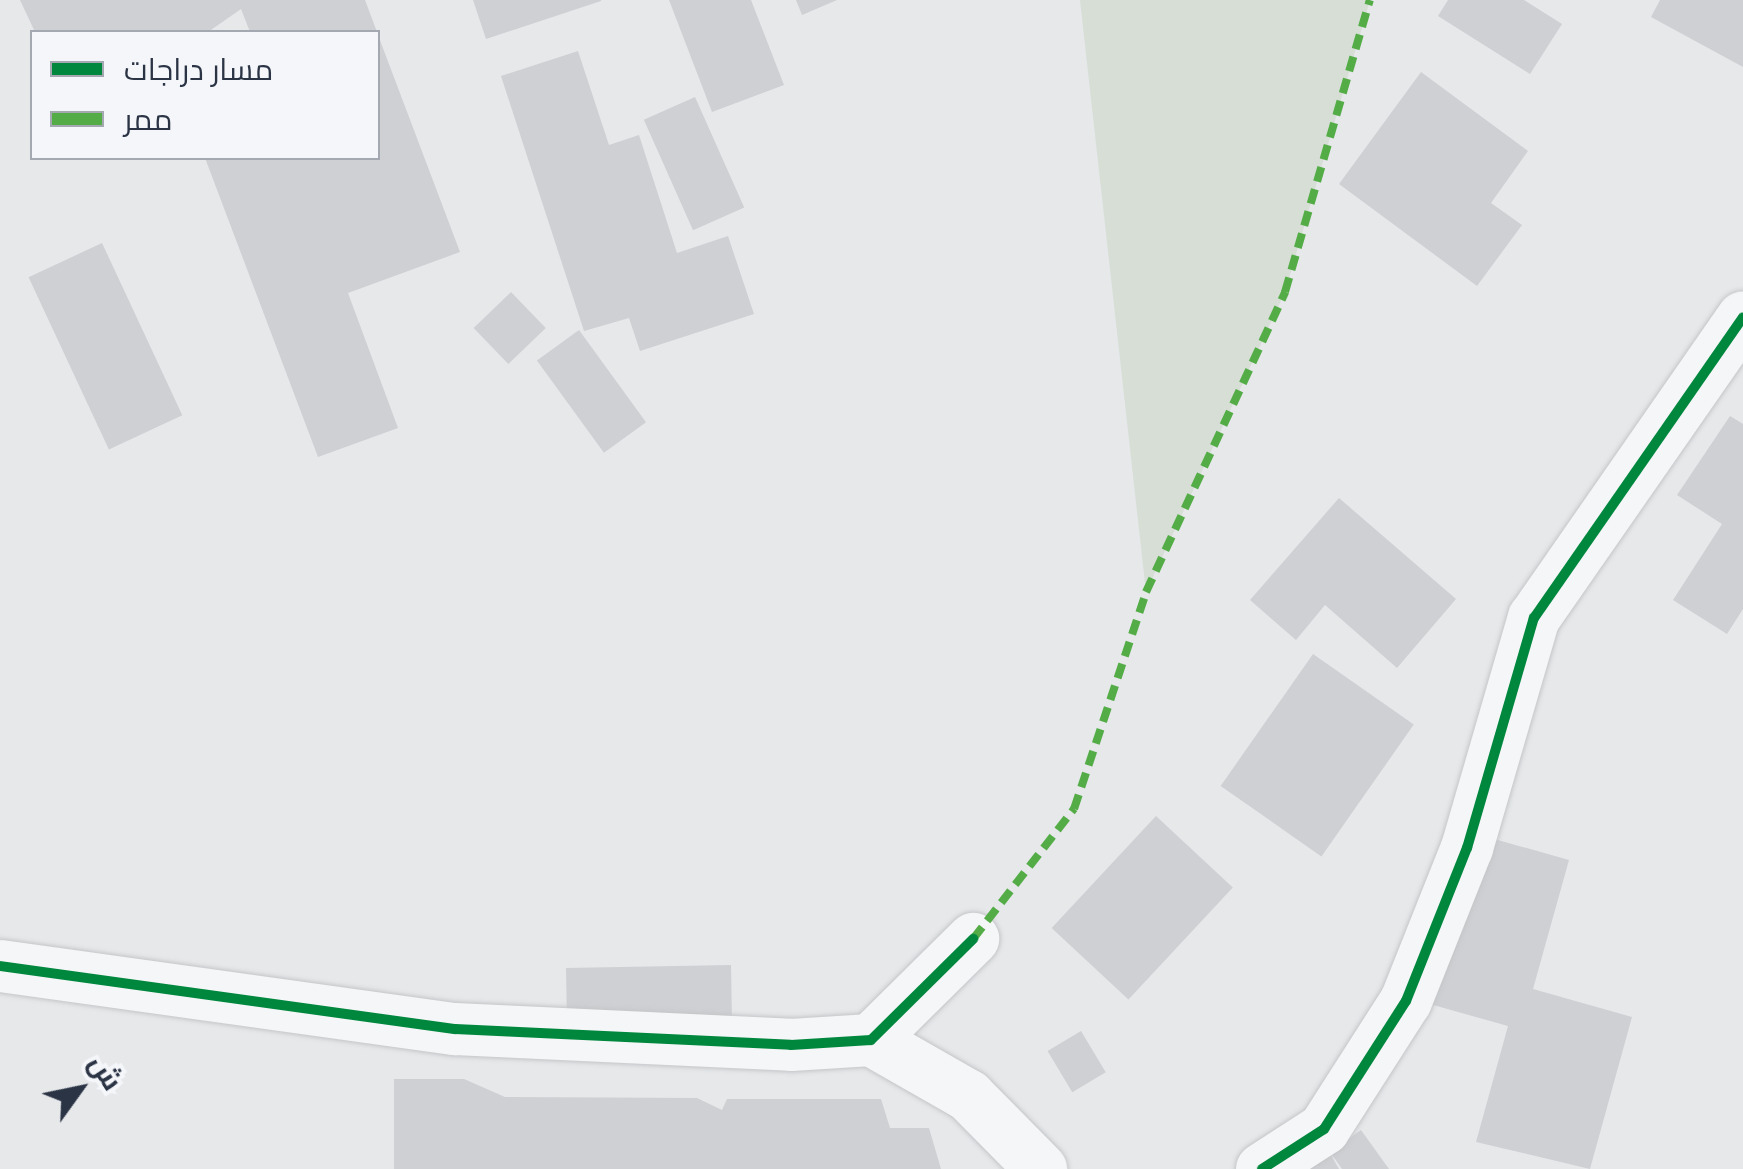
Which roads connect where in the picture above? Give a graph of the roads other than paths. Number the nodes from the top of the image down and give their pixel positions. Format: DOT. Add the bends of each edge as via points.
graph roads {
  1 [pos="1743,317"];
  2 [pos="973,939"];
  3 [pos="0,966"];
  4 [pos="871,1040"];
  5 [pos="1042,1169"];
  6 [pos="1262,1169"];
  1 -- 6 [label="street" via="1534,618 1467,848 1406,1001 1324,1129"];
  2 -- 4 [label="street"];
  3 -- 4 [label="street" via="456,1029 790,1046"];
  4 -- 5 [label="street" via="970,1096"];
}
